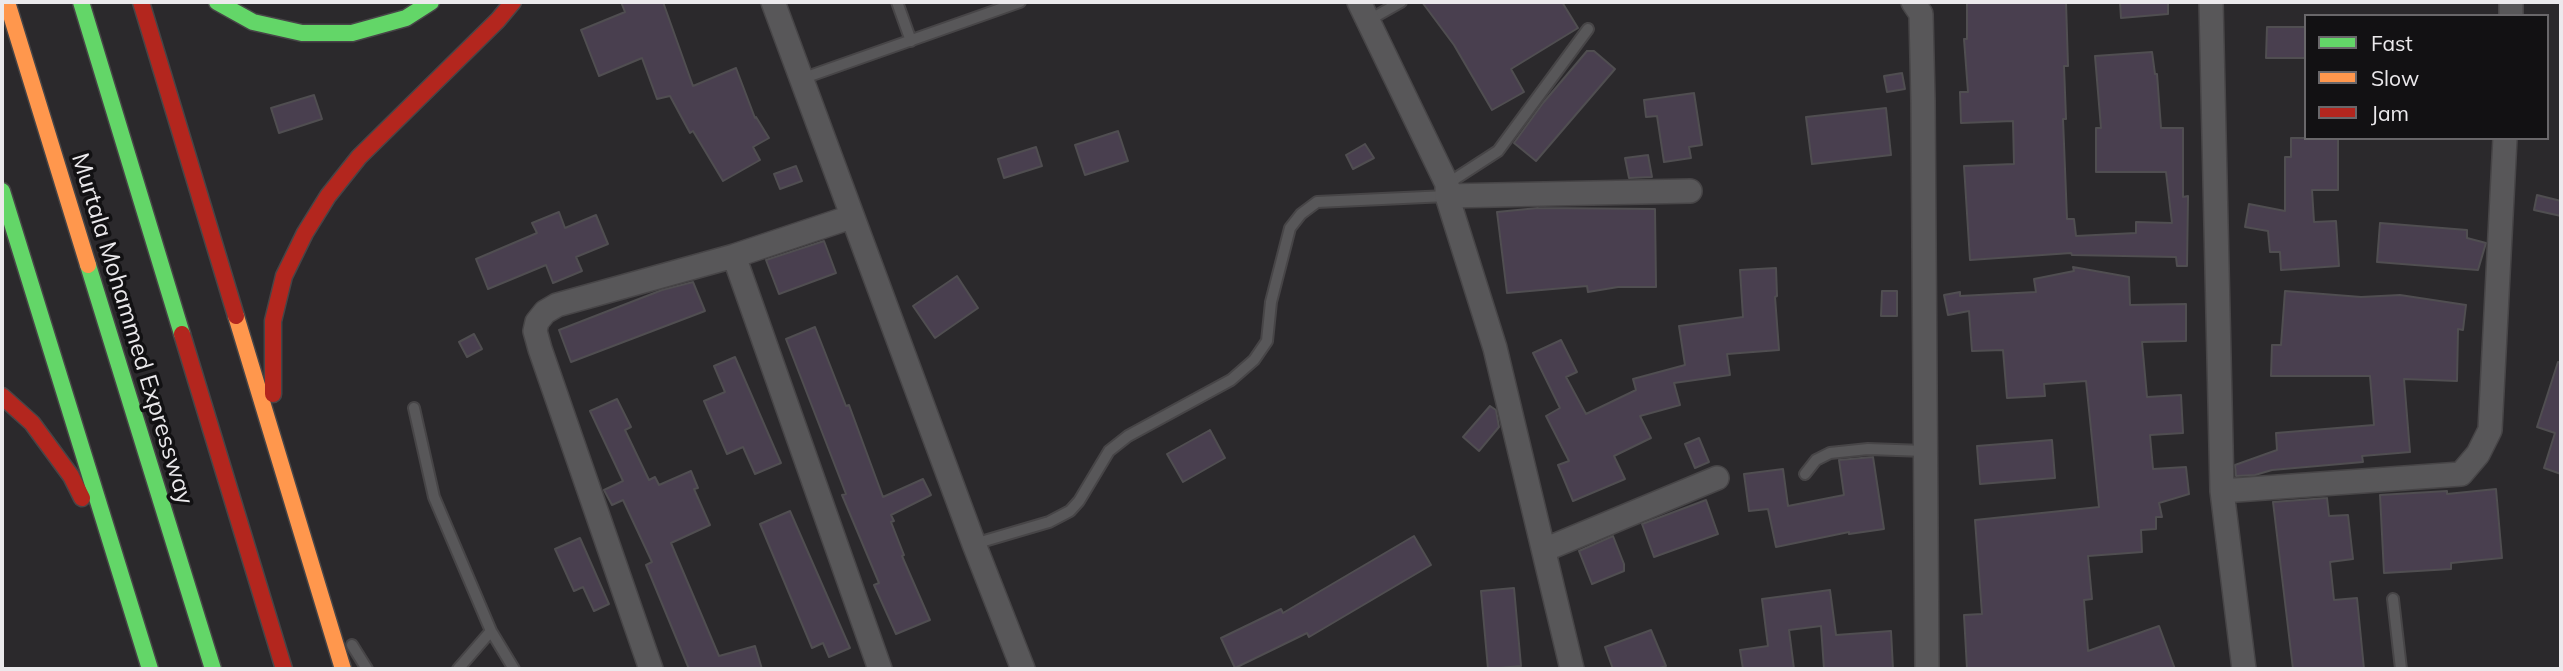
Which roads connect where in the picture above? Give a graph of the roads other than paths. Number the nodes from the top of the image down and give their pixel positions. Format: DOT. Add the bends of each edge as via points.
graph roads {
  1 [pos="7,2"];
  2 [pos="81,2"];
  3 [pos="141,2"];
  4 [pos="217,2"];
  5 [pos="431,2"];
  6 [pos="513,2"];
  7 [pos="773,2"];
  8 [pos="897,2"];
  9 [pos="1401,2"];
  10 [pos="1913,2"];
  11 [pos="2211,2"];
  12 [pos="1015,3"];
  13 [pos="1364,11"];
  14 [pos="1588,29"];
  15 [pos="911,41"];
  16 [pos="801,79"];
  17 [pos="2505,140"];
  18 [pos="1447,190"];
  19 [pos="2,191"];
  20 [pos="1689,191"];
  21 [pos="851,217"];
  22 [pos="734,257"];
  23 [pos="2,396"];
  24 [pos="414,408"];
  25 [pos="1925,450"];
  26 [pos="1805,474"];
  27 [pos="1717,478"];
  28 [pos="288,489"];
  29 [pos="2222,491"];
  30 [pos="974,544"];
  31 [pos="1544,550"];
  32 [pos="321,596"];
  33 [pos="2393,599"];
  34 [pos="134,617"];
  35 [pos="491,631"];
  36 [pos="150,669"];
  37 [pos="213,669"];
  38 [pos="284,669"];
  39 [pos="343,669"];
  40 [pos="367,669"];
  41 [pos="458,669"];
  42 [pos="514,669"];
  43 [pos="651,669"];
  44 [pos="880,669"];
  45 [pos="1023,669"];
  46 [pos="1572,669"];
  47 [pos="1927,669"];
  48 [pos="2244,669"];
  49 [pos="2401,669"];
  1 -- 37 [label="highway, Murtala Mohammed Expressway"];
  2 -- 38 [label="highway, Murtala Mohammed Expressway"];
  3 -- 28 [label="highway"];
  4 -- 5 [label="highway" via="254,22 302,33 352,33 406,18"];
  6 -- 28 [label="highway" via="359,157 310,224 284,276 273,321 272,373 275,427"];
  7 -- 16 [label="street"];
  8 -- 15 [label="lane"];
  9 -- 13 [label="lane"];
  10 -- 25 [label="street" via="1921,14"];
  11 -- 29 [label="street"];
  12 -- 15 [label="lane"];
  13 -- 18 [label="street"];
  14 -- 18 [label="lane" via="1498,151"];
  15 -- 16 [label="lane"];
  16 -- 21 [label="street"];
  17 -- 29 [label="street" via="2490,430 2479,454 2461,474"];
  18 -- 20 [label="street"];
  18 -- 30 [label="lane" via="1317,202 1290,228 1271,302 1267,341 1254,360 1231,380 1109,451 1070,511 1049,522"];
  18 -- 31 [label="street" via="1495,348"];
  19 -- 34 [label="highway"];
  21 -- 22 [label="street"];
  21 -- 30 [label="street"];
  22 -- 43 [label="street" via="557,305 537,321 535,331"];
  22 -- 44 [label="street"];
  23 -- 34 [label="highway" via="32,423 71,476"];
  24 -- 35 [label="lane" via="434,497"];
  25 -- 26 [label="lane" via="1830,453 1816,460"];
  25 -- 47 [label="street"];
  27 -- 31 [label="street"];
  28 -- 32 [label="highway"];
  29 -- 48 [label="street"];
  30 -- 45 [label="street"];
  31 -- 46 [label="street"];
  32 -- 39 [label="highway"];
  32 -- 40 [label="lane"];
  33 -- 49 [label="lane"];
  34 -- 36 [label="highway"];
  35 -- 41 [label="lane"];
  35 -- 42 [label="lane"];
}
